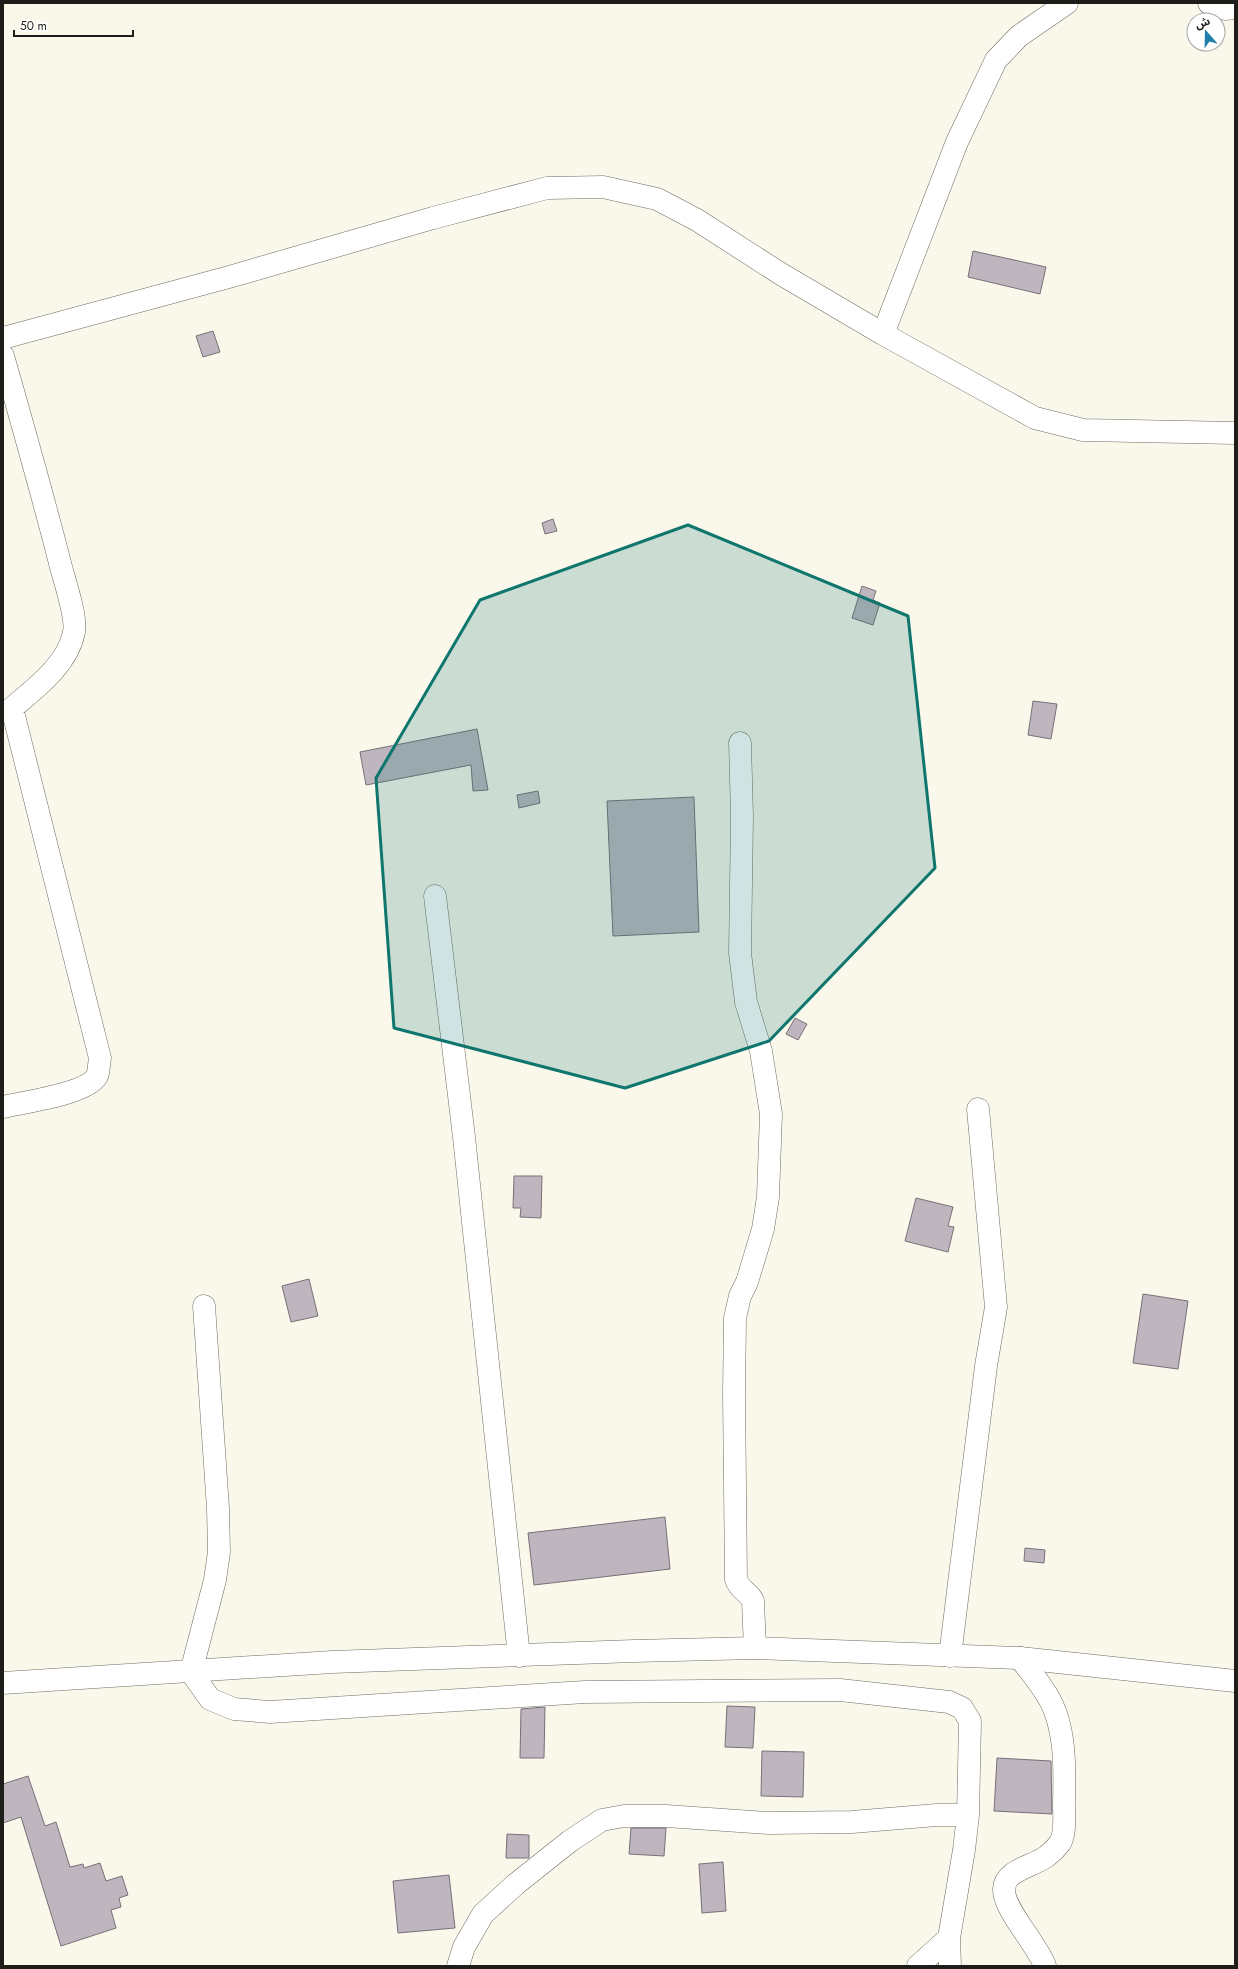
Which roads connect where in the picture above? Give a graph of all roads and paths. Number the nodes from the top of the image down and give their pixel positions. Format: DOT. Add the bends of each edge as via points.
graph roads {
  1 [pos="1067,3"];
  2 [pos="1209,3"];
  3 [pos="1235,8"];
  4 [pos="883,334"];
  5 [pos="3,338"];
  6 [pos="3,356"];
  7 [pos="1235,433"];
  8 [pos="8,710"];
  9 [pos="740,743"];
  10 [pos="435,896"];
  11 [pos="3,1107"];
  12 [pos="978,1109"];
  13 [pos="204,1306"];
  14 [pos="755,1648"];
  15 [pos="519,1656"];
  16 [pos="950,1656"];
  17 [pos="1020,1658"];
  18 [pos="191,1672"];
  19 [pos="1235,1681"];
  20 [pos="3,1683"];
  21 [pos="968,1814"];
  22 [pos="949,1938"];
  23 [pos="458,1966"];
  24 [pos="918,1966"];
  25 [pos="950,1966"];
  26 [pos="1045,1966"];
  1 -- 4 [label="street" via="1019,36 996,60 957,142"];
  2 -- 3 [label="street" via="1225,9"];
  4 -- 5 [label="street" via="781,274 691,216 657,199 603,187 547,188"];
  4 -- 7 [label="street" via="1035,418 1083,430"];
  6 -- 8 [label="street" via="71,604 74,631 69,647 45,680"];
  8 -- 11 [label="street" via="100,1058 97,1076 87,1086"];
  9 -- 14 [label="street" via="741,976 761,1051 771,1114 768,1197 763,1229 735,1318 736,1579 738,1586 753,1601"];
  10 -- 15 [label="street" via="464,1137"];
  12 -- 16 [label="street" via="996,1307 986,1366"];
  13 -- 18 [label="street" via="219,1552 216,1580"];
  14 -- 15 [label="street"];
  14 -- 16 [label="street"];
  15 -- 18 [label="street" via="332,1662"];
  16 -- 17 [label="street"];
  17 -- 19 [label="street"];
  17 -- 26 [label="street" via="1048,1696 1059,1725 1065,1776 1063,1827 1060,1842 1047,1856 1009,1878 1003,1888 1004,1900 1029,1936"];
  18 -- 20 [label="street"];
  18 -- 21 [label="street" via="210,1699 234,1709 270,1712 585,1692 840,1690 949,1702 962,1708 970,1721"];
  21 -- 22 [label="street"];
  21 -- 23 [label="street" via="852,1822 769,1823 659,1816 624,1816 602,1820 570,1841 483,1914 464,1947"];
  22 -- 24 [label="street"];
  22 -- 25 [label="street"];
}
